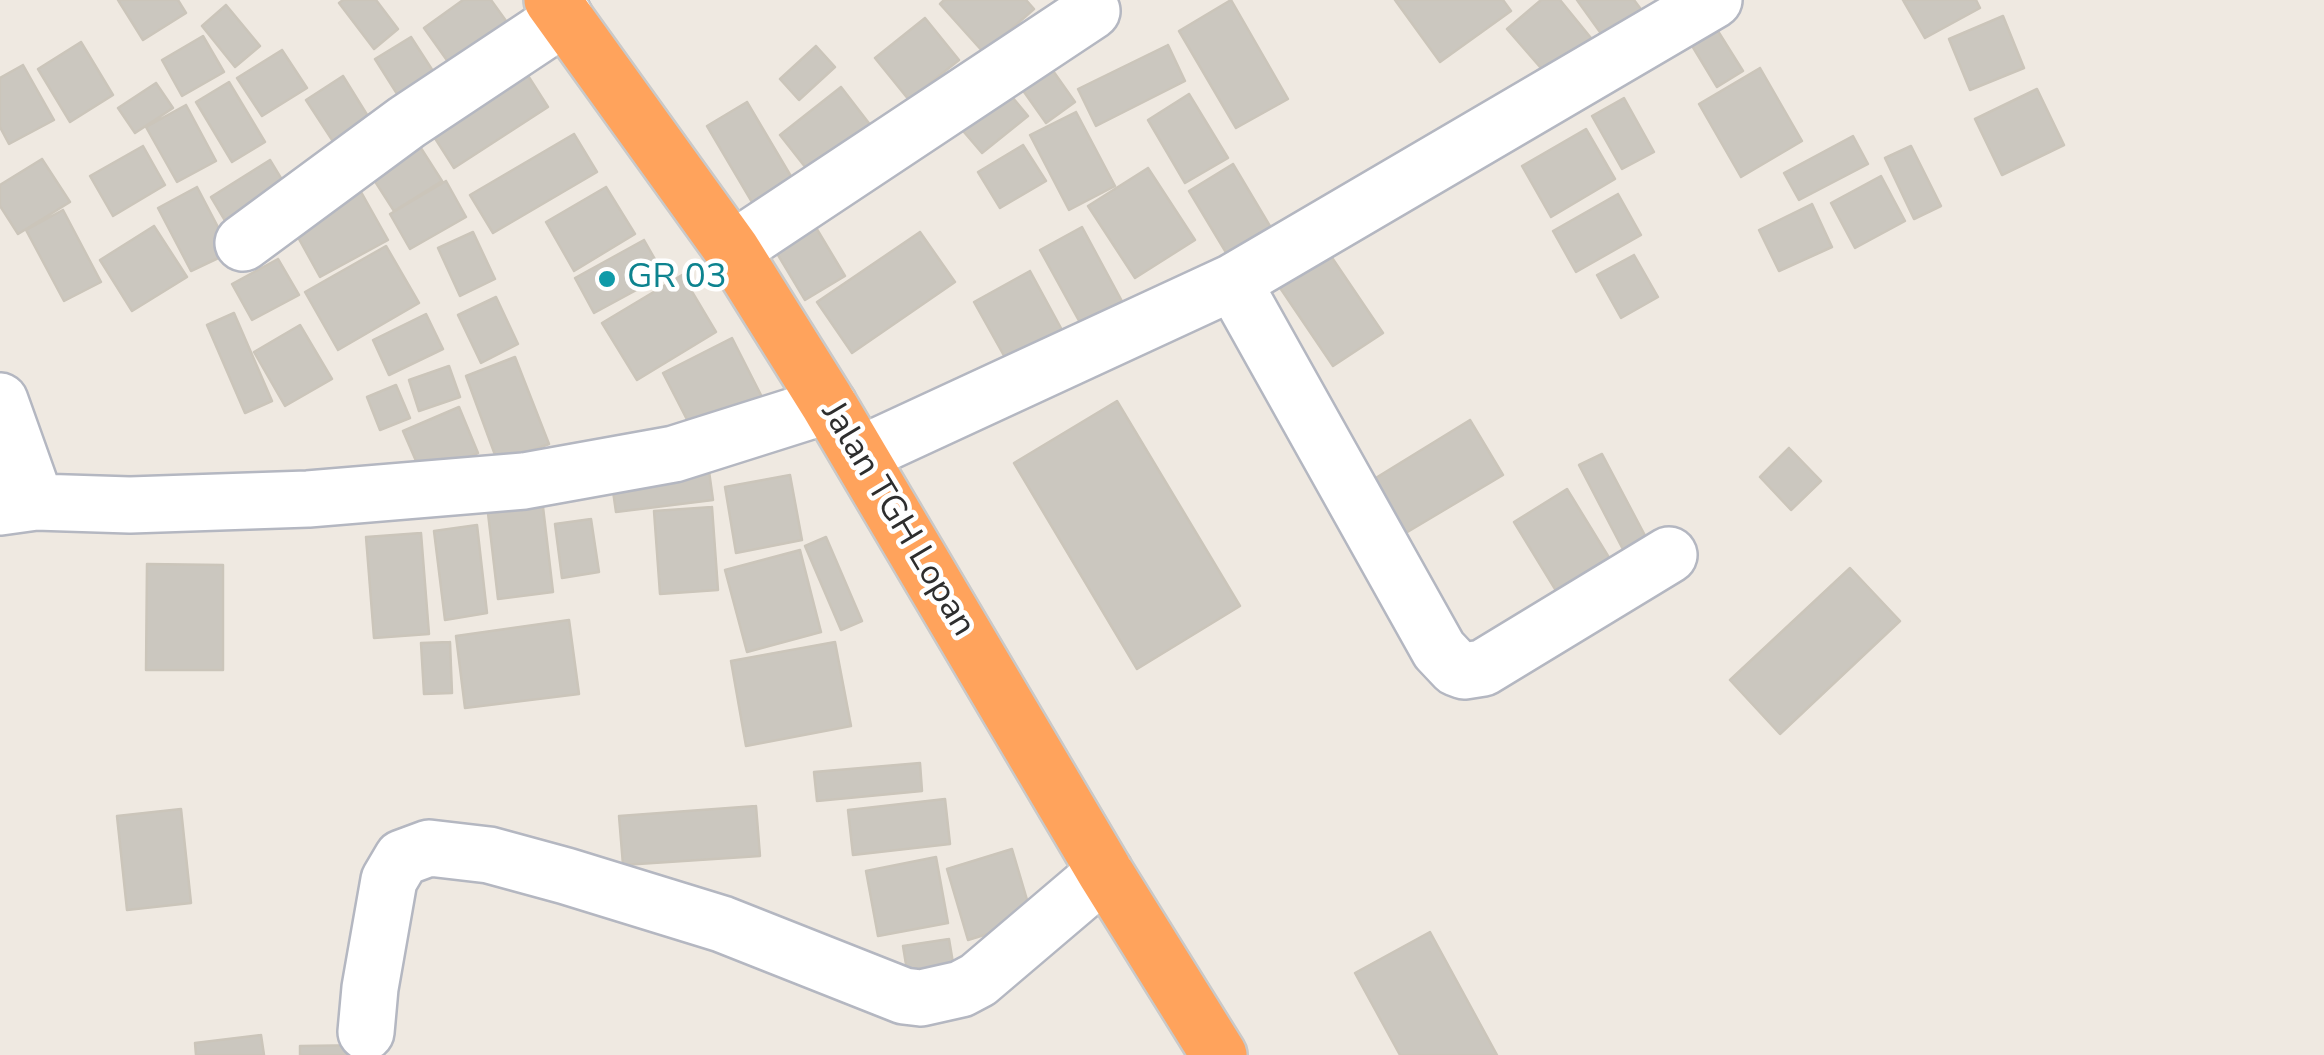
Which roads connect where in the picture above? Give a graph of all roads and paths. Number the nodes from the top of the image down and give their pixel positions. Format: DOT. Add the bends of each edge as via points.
graph roads {
  1 [pos="1714,0"];
  2 [pos="558,9"];
  3 [pos="1092,10"];
  4 [pos="243,243"];
  5 [pos="732,250"];
  6 [pos="1233,282"];
  7 [pos="0,401"];
  8 [pos="830,404"];
  9 [pos="858,455"];
  10 [pos="18,504"];
  11 [pos="1669,555"];
  12 [pos="1104,872"];
  13 [pos="366,1032"];
  14 [pos="1219,1055"];
  1 -- 6 [label="street"];
  2 -- 4 [label="street"];
  2 -- 5 [label="highway, Jalan TGH Lopan"];
  3 -- 5 [label="street"];
  5 -- 8 [label="highway, Jalan TGH Lopan"];
  6 -- 9 [label="street"];
  6 -- 11 [label="street" via="1439,650 1456,668 1484,668"];
  7 -- 10 [label="street"];
  8 -- 9 [label="highway, Jalan TGH Lopan"];
  8 -- 10 [label="street" via="674,454 524,481 308,499"];
  9 -- 12 [label="highway, Jalan TGH Lopan"];
  12 -- 13 [label="street" via="978,980 922,998 584,881 489,854 429,848 402,858 390,880"];
  12 -- 14 [label="highway, Jalan TGH Lopan"];
}
